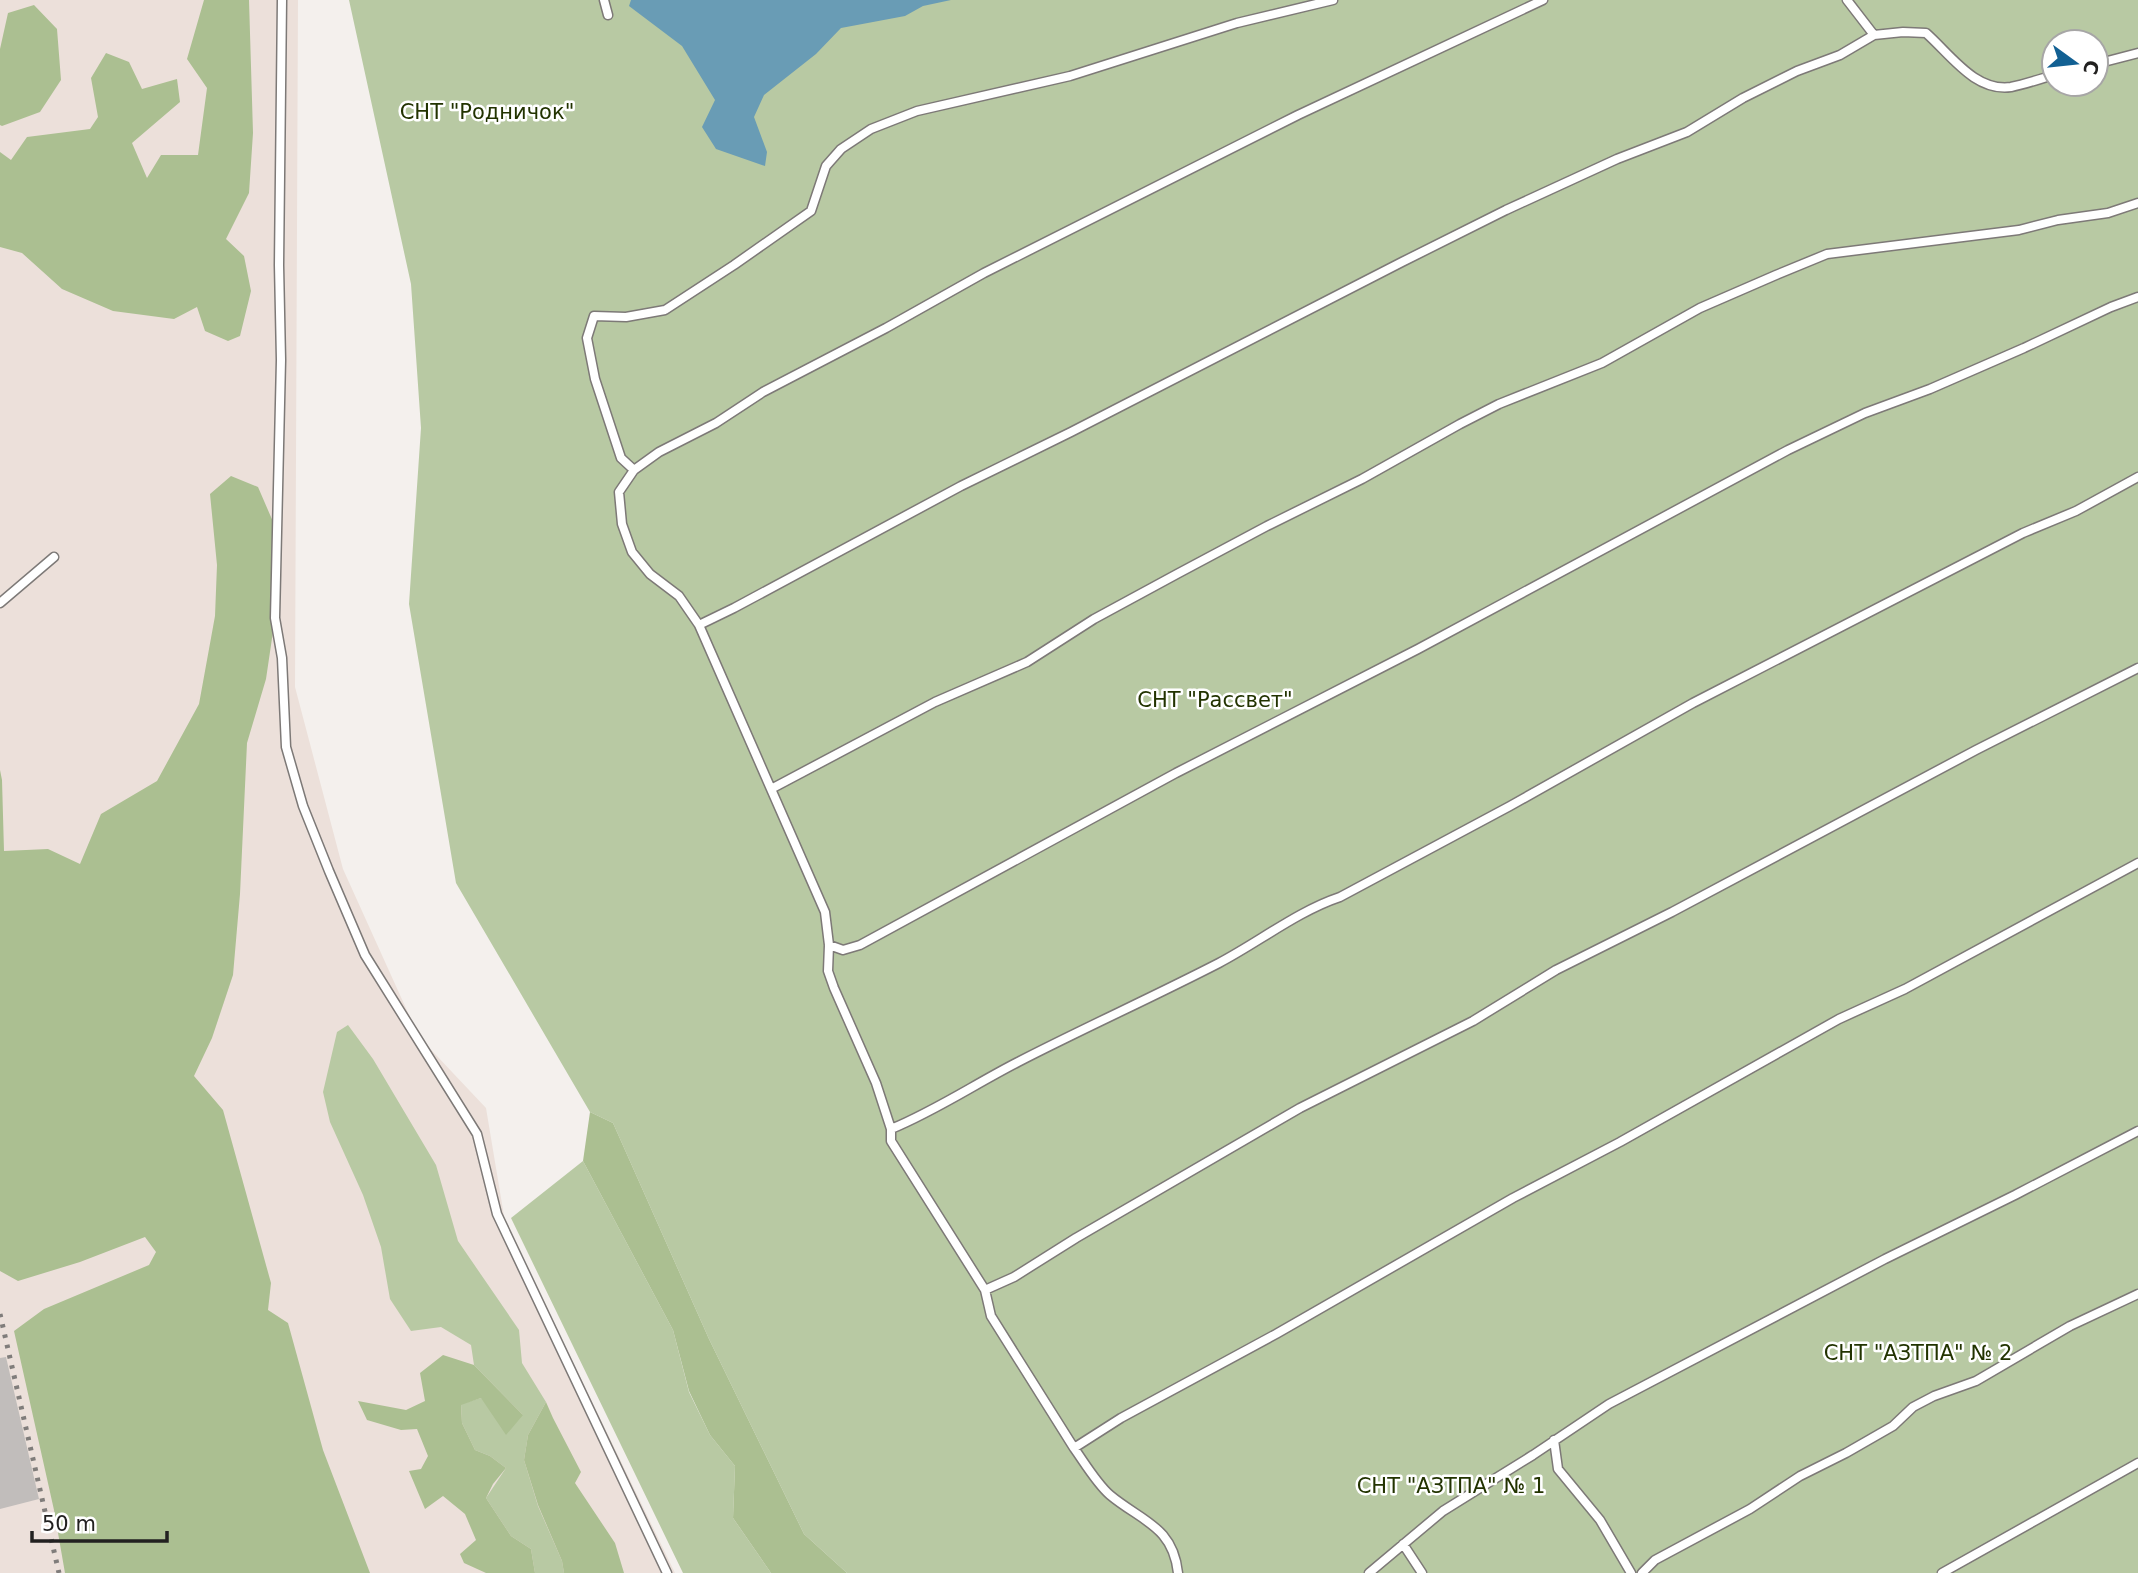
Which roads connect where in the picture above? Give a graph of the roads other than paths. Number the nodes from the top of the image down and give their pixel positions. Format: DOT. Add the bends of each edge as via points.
graph roads {
  1 [pos="282,0"];
  2 [pos="604,0"];
  3 [pos="1334,0"];
  4 [pos="1543,0"];
  5 [pos="1847,0"];
  6 [pos="608,16"];
  7 [pos="1874,35"];
  8 [pos="2138,53"];
  9 [pos="2110,60"];
  10 [pos="2040,79"];
  11 [pos="2138,203"];
  12 [pos="2138,297"];
  13 [pos="634,470"];
  14 [pos="2138,477"];
  15 [pos="54,557"];
  16 [pos="0,603"];
  17 [pos="699,625"];
  18 [pos="2138,668"];
  19 [pos="771,789"];
  20 [pos="2138,863"];
  21 [pos="829,945"];
  22 [pos="891,1129"];
  23 [pos="2138,1130"];
  24 [pos="985,1290"];
  25 [pos="2138,1294"];
  26 [pos="1554,1440"];
  27 [pos="1074,1448"];
  28 [pos="2138,1463"];
  29 [pos="1403,1545"];
  30 [pos="667,1573"];
  31 [pos="1178,1573"];
  32 [pos="1369,1573"];
  33 [pos="1422,1573"];
  34 [pos="1631,1573"];
  35 [pos="1642,1573"];
  36 [pos="1941,1573"];
  1 -- 30 [label="lane" via="275,618 282,658 286,747 303,806 365,955 477,1134 497,1214"];
  2 -- 6 [label="lane"];
  3 -- 13 [label="lane" via="1237,23 1070,76 917,111 872,129 841,149 826,166 811,211 734,265 665,310 626,317 594,316 587,338 595,379 621,458"];
  4 -- 13 [label="lane" via="1298,115 984,273 763,392"];
  5 -- 7 [label="lane"];
  7 -- 10 [label="lane" via="1926,33 1975,80 1990,87"];
  7 -- 17 [label="lane" via="1743,98 1687,132 1506,209 961,486"];
  8 -- 9 [label="lane"];
  11 -- 19 [label="lane" via="2019,230 1827,254 1776,275 1700,308 1602,363 1499,404 1094,619 1027,662 935,702"];
  12 -- 21 [label="lane" via="1788,450 860,945 844,950"];
  13 -- 17 [label="lane" via="619,492 622,524 632,552 650,574 679,596"];
  14 -- 22 [label="lane" via="1693,703 1220,962"];
  15 -- 16 [label="lane"];
  17 -- 19 [label="lane"];
  18 -- 24 [label="lane" via="1300,1108"];
  19 -- 21 [label="lane" via="825,912"];
  20 -- 27 [label="lane" via="1839,1019 1513,1198"];
  21 -- 22 [label="lane" via="828,971"];
  22 -- 24 [label="lane" via="891,1141"];
  23 -- 26 [label="lane" via="1609,1404"];
  24 -- 27 [label="lane" via="991,1316"];
  25 -- 35 [label="lane" via="2070,1326 1976,1381 1913,1407 1893,1426 1655,1560"];
  26 -- 29 [label="lane" via="1443,1511"];
  26 -- 34 [label="lane" via="1558,1469 1600,1520"];
  27 -- 31 [label="lane" via="1108,1494 1156,1527 1176,1555"];
  28 -- 36 [label="lane"];
  29 -- 32 [label="lane"];
  29 -- 33 [label="lane"];
}
